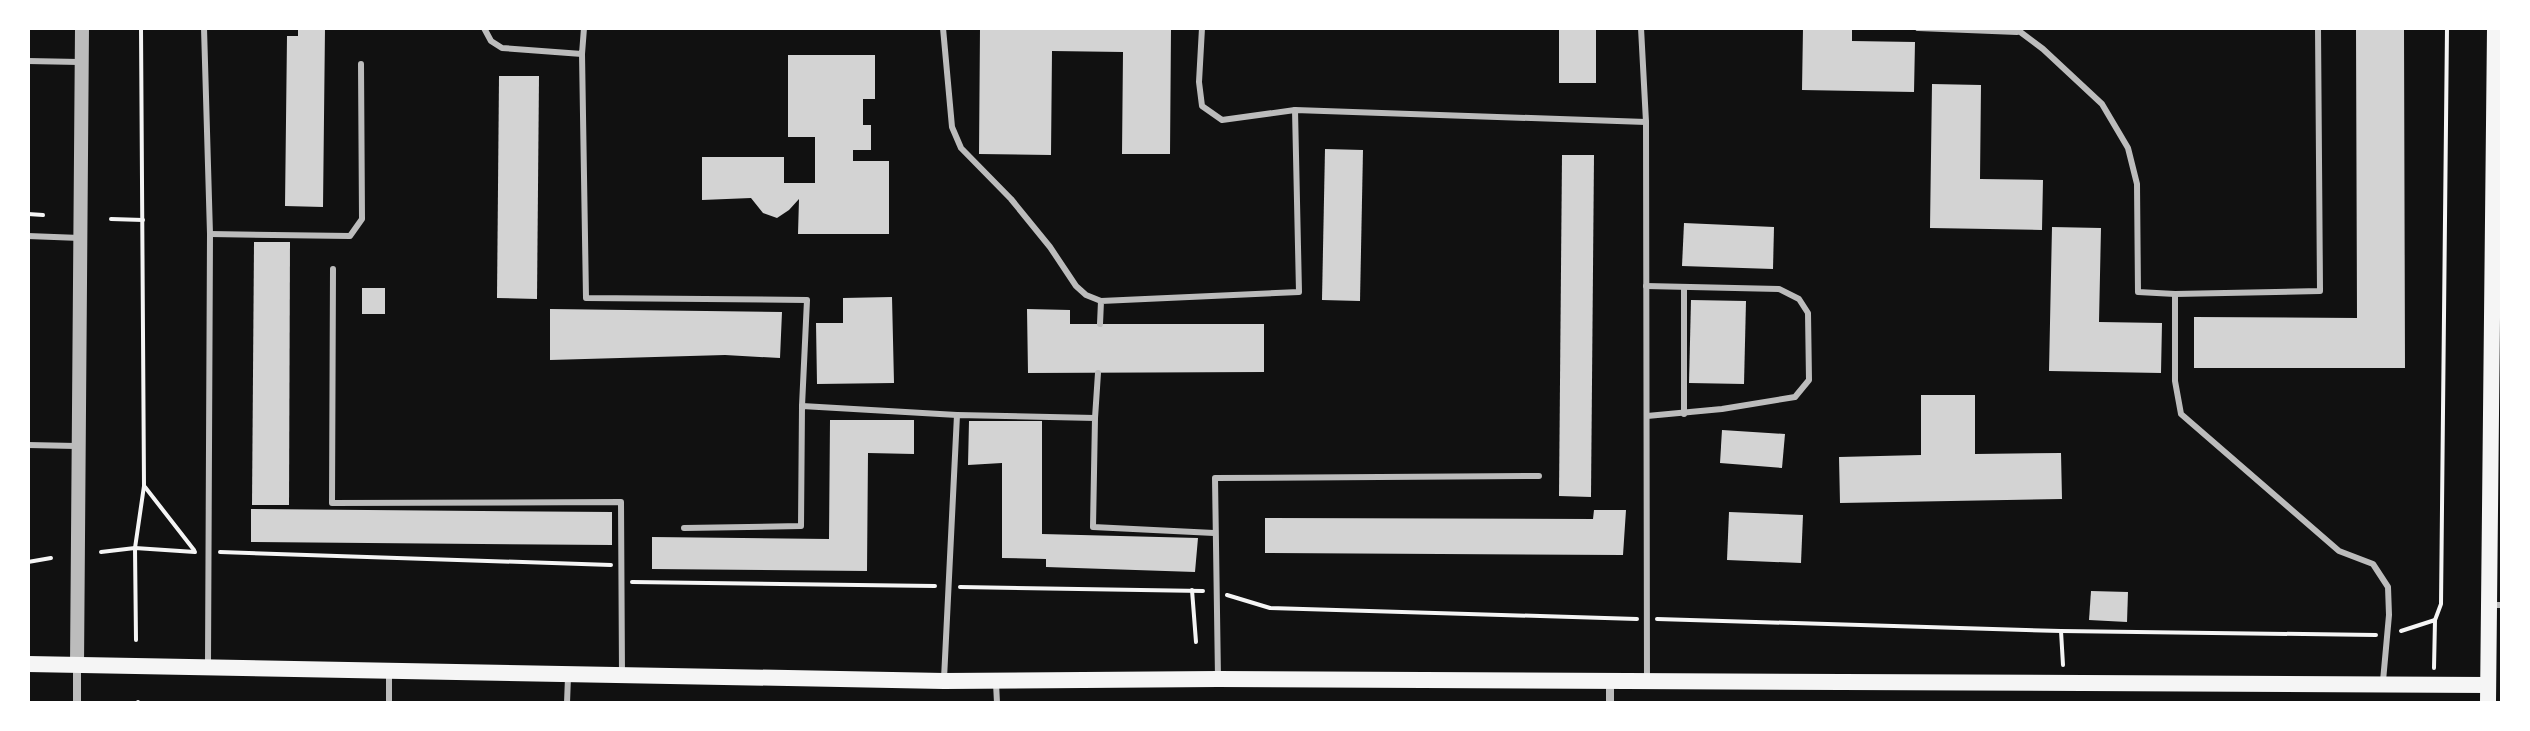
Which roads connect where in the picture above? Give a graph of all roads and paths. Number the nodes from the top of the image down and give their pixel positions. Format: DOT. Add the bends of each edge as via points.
graph roads {
  1 [pos="82,28"];
  2 [pos="141,28"];
  3 [pos="204,28"];
  4 [pos="484,28"];
  5 [pos="584,28"];
  6 [pos="943,28"];
  7 [pos="1202,28"];
  8 [pos="1641,28"];
  9 [pos="1918,28"];
  10 [pos="2318,28"];
  11 [pos="2447,28"];
  12 [pos="2495,28"];
  13 [pos="2016,30"];
  14 [pos="582,54"];
  15 [pos="28,61"];
  16 [pos="83,62"];
  17 [pos="361,64"];
  18 [pos="2498,98"];
  19 [pos="1295,110"];
  20 [pos="1646,122"];
  21 [pos="28,214"];
  22 [pos="43,215"];
  23 [pos="111,219"];
  24 [pos="143,220"];
  25 [pos="2498,232"];
  26 [pos="210,234"];
  27 [pos="28,236"];
  28 [pos="82,238"];
  29 [pos="333,269"];
  30 [pos="1646,286"];
  31 [pos="1684,287"];
  32 [pos="2175,294"];
  33 [pos="1101,301"];
  34 [pos="1100,324"];
  35 [pos="1098,373"];
  36 [pos="802,406"];
  37 [pos="1684,414"];
  38 [pos="957,415"];
  39 [pos="1647,416"];
  40 [pos="1095,418"];
  41 [pos="28,445"];
  42 [pos="80,446"];
  43 [pos="1539,476"];
  44 [pos="144,486"];
  45 [pos="684,528"];
  46 [pos="1214,533"];
  47 [pos="135,548"];
  48 [pos="101,552"];
  49 [pos="209,552"];
  50 [pos="51,558"];
  51 [pos="28,562"];
  52 [pos="621,565"];
  53 [pos="622,582"];
  54 [pos="949,587"];
  55 [pos="1192,590"];
  56 [pos="1216,592"];
  57 [pos="2496,605"];
  58 [pos="1647,619"];
  59 [pos="2435,620"];
  60 [pos="2496,630"];
  61 [pos="2387,635"];
  62 [pos="136,640"];
  63 [pos="1196,642"];
  64 [pos="28,664"];
  65 [pos="77,665"];
  66 [pos="208,667"];
  67 [pos="389,671"];
  68 [pos="568,673"];
  69 [pos="622,676"];
  70 [pos="1218,679"];
  71 [pos="944,681"];
  72 [pos="996,681"];
  73 [pos="1610,681"];
  74 [pos="1647,681"];
  75 [pos="2383,683"];
  76 [pos="2433,684"];
  77 [pos="2495,686"];
  78 [pos="77,703"];
  79 [pos="389,703"];
  80 [pos="567,703"];
  81 [pos="997,703"];
  82 [pos="1610,703"];
  83 [pos="2488,703"];
  1 -- 16 [label="street"];
  2 -- 24 [label="path"];
  3 -- 26 [label="lane"];
  4 -- 14 [label="lane" via="502,48"];
  5 -- 14 [label="lane"];
  6 -- 33 [label="lane" via="952,127 961,148 1011,199 1076,286"];
  7 -- 19 [label="lane" via="1202,106 1222,120"];
  8 -- 20 [label="lane"];
  9 -- 13 [label="lane"];
  10 -- 32 [label="lane" via="2320,291"];
  11 -- 59 [label="path" via="2441,604"];
  12 -- 18 [label="main road"];
  13 -- 32 [label="lane" via="2102,104 2128,148 2137,184 2138,292"];
  14 -- 36 [label="lane" via="586,298 807,300"];
  15 -- 16 [label="lane"];
  16 -- 28 [label="street"];
  17 -- 26 [label="lane" via="362,219 350,236"];
  18 -- 25 [label="main road"];
  19 -- 20 [label="lane"];
  19 -- 33 [label="lane" via="1299,292"];
  20 -- 30 [label="lane"];
  21 -- 22 [label="path"];
  23 -- 24 [label="path"];
  24 -- 44 [label="path"];
  25 -- 57 [label="main road"];
  26 -- 49 [label="lane"];
  27 -- 28 [label="lane"];
  28 -- 42 [label="street"];
  29 -- 52 [label="lane" via="332,503 621,502"];
  30 -- 31 [label="lane"];
  30 -- 39 [label="lane"];
  31 -- 37 [label="lane"];
  31 -- 37 [label="lane" via="1779,289 1799,299 1808,313 1809,380 1795,397"];
  32 -- 61 [label="lane" via="2175,381 2181,414 2339,551 2373,564 2388,587"];
  33 -- 34 [label="lane"];
  35 -- 40 [label="lane"];
  36 -- 38 [label="lane"];
  36 -- 45 [label="lane" via="801,526"];
  37 -- 39 [label="lane"];
  38 -- 40 [label="lane"];
  38 -- 54 [label="lane"];
  39 -- 58 [label="lane"];
  40 -- 46 [label="lane" via="1093,527"];
  41 -- 42 [label="lane"];
  42 -- 65 [label="street"];
  43 -- 46 [label="lane" via="1215,478"];
  44 -- 47 [label="path"];
  44 -- 47 [label="path" via="195,552"];
  46 -- 56 [label="lane"];
  47 -- 48 [label="path"];
  47 -- 62 [label="path"];
  49 -- 52 [label="path"];
  49 -- 66 [label="lane"];
  50 -- 51 [label="path"];
  52 -- 53 [label="lane"];
  53 -- 54 [label="path"];
  53 -- 69 [label="lane"];
  54 -- 55 [label="path"];
  54 -- 71 [label="lane"];
  55 -- 56 [label="path"];
  55 -- 63 [label="path"];
  56 -- 58 [label="path" via="1270,608"];
  56 -- 70 [label="lane"];
  57 -- 60 [label="main road"];
  58 -- 61 [label="path"];
  58 -- 74 [label="lane"];
  59 -- 61 [label="path"];
  59 -- 76 [label="path"];
  60 -- 77 [label="main road"];
  61 -- 75 [label="lane"];
  64 -- 65 [label="main road"];
  65 -- 66 [label="main road"];
  65 -- 78 [label="street"];
  66 -- 67 [label="main road"];
  67 -- 68 [label="main road"];
  67 -- 79 [label="lane"];
  68 -- 69 [label="main road"];
  68 -- 80 [label="lane"];
  69 -- 71 [label="main road"];
  70 -- 72 [label="main road"];
  70 -- 73 [label="main road"];
  71 -- 72 [label="main road"];
  72 -- 81 [label="lane"];
  73 -- 74 [label="main road"];
  73 -- 82 [label="street"];
  74 -- 75 [label="main road"];
  75 -- 76 [label="main road"];
  76 -- 77 [label="main road"];
  77 -- 83 [label="main road"];
}
